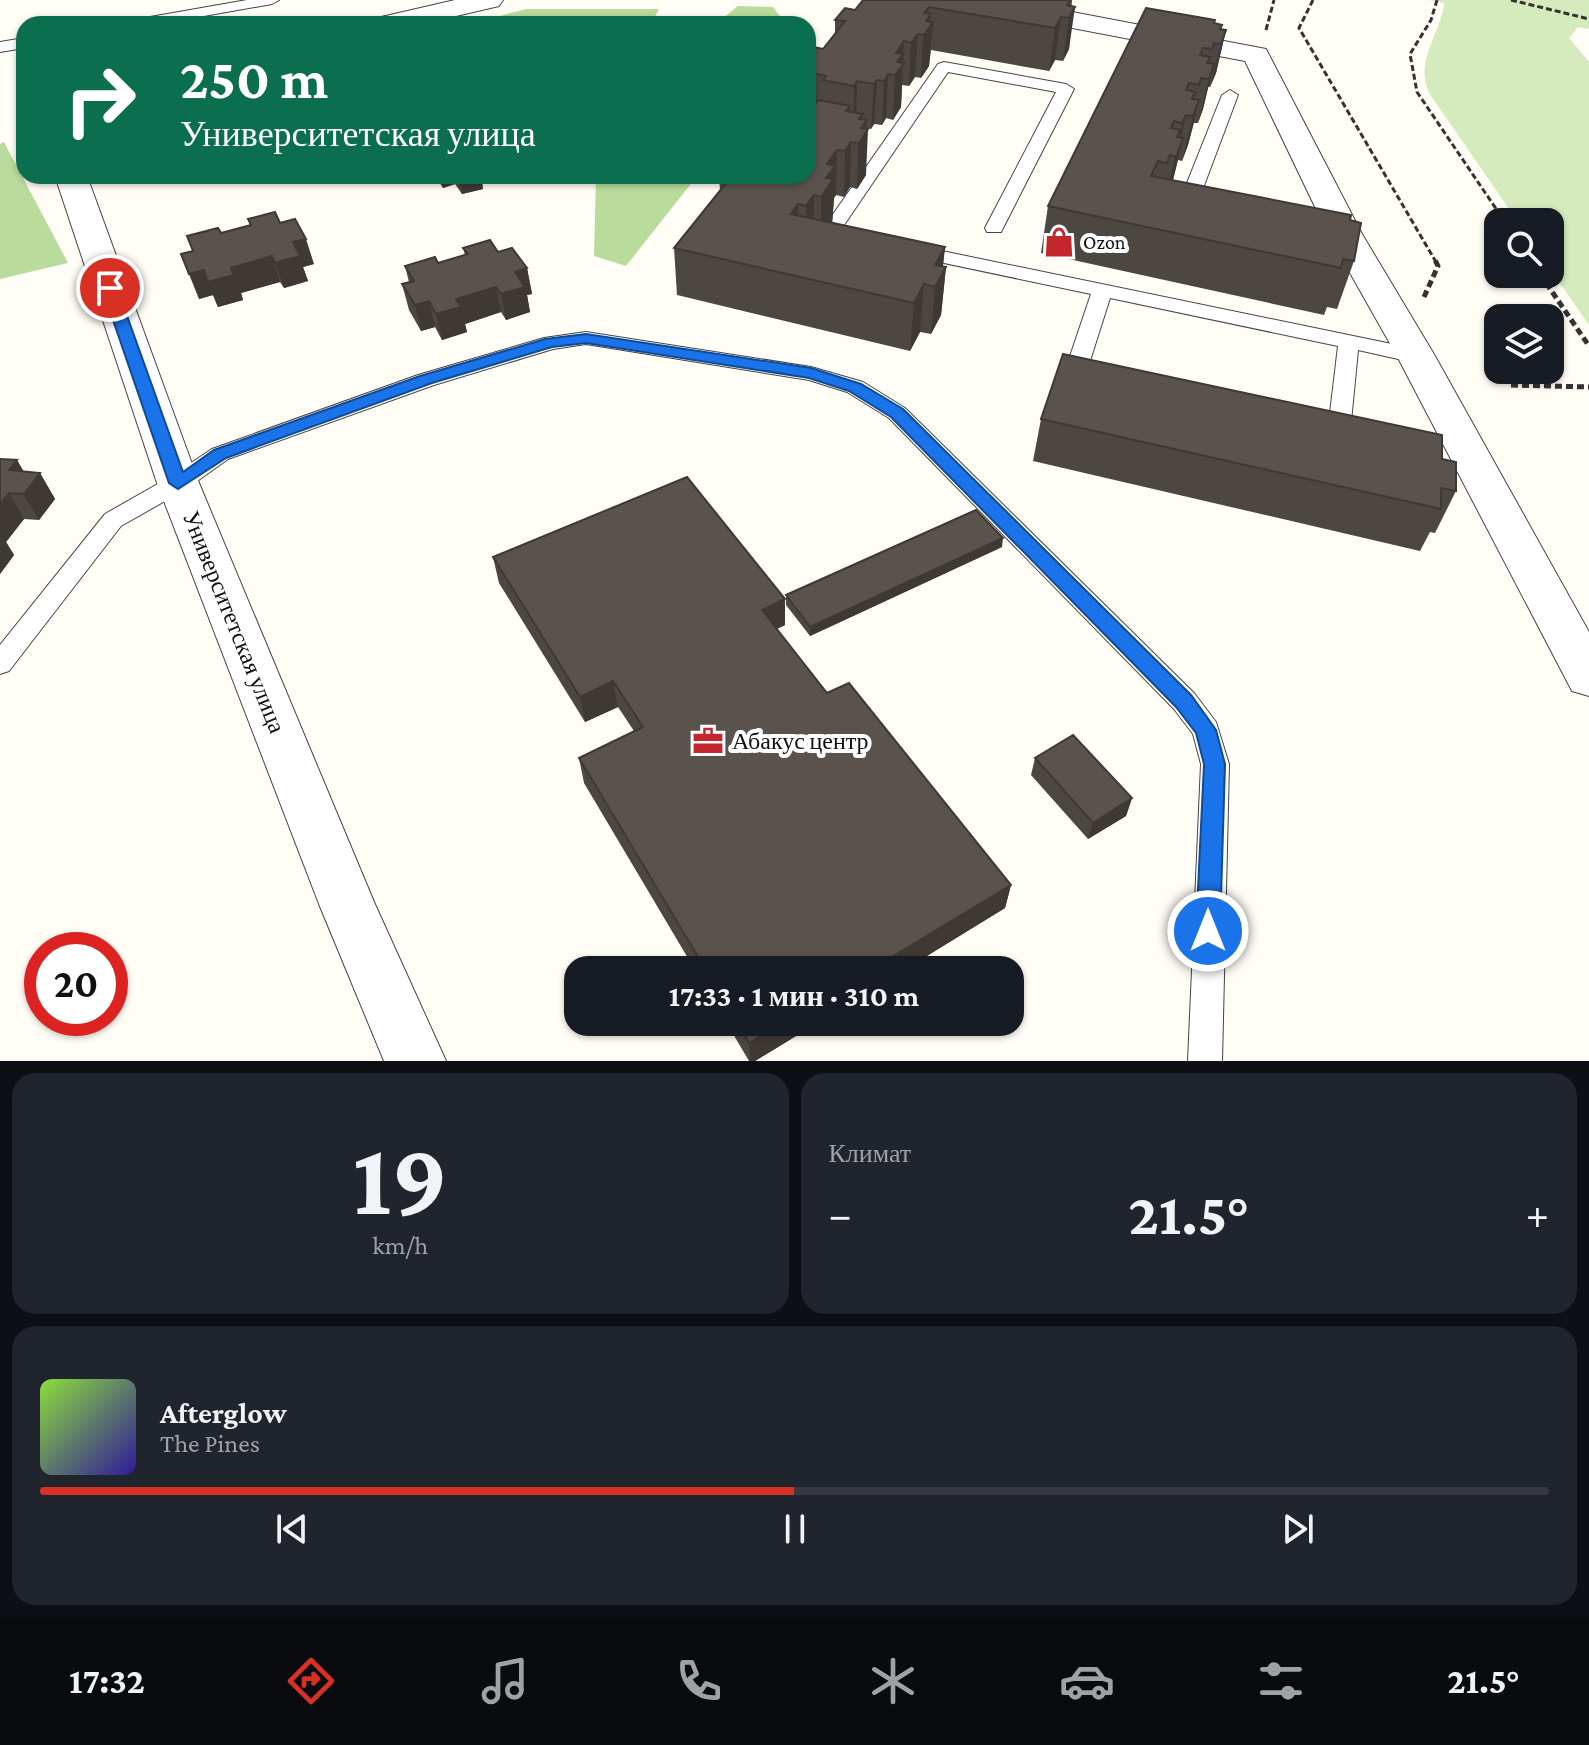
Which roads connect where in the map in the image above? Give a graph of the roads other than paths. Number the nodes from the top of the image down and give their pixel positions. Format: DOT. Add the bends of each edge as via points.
graph roads {
  1 [pos="272,0"];
  2 [pos="490,0"];
  3 [pos="967,0"];
  4 [pos="179,16"];
  5 [pos="421,16"];
  6 [pos="1230,95"];
  7 [pos="74,184"];
  8 [pos="1216,208"];
  9 [pos="994,228"];
  10 [pos="859,240"];
  11 [pos="890,246"];
  12 [pos="1103,289"];
  13 [pos="1349,342"];
  14 [pos="1410,347"];
  15 [pos="1124,378"];
  16 [pos="1294,413"];
  17 [pos="178,483"];
  18 [pos="0,664"];
  19 [pos="1589,677"];
  20 [pos="415,1061"];
  21 [pos="1205,1061"];
  1 -- 4 [label="lane"];
  2 -- 5 [label="street"];
  3 -- 14 [label="street" via="1256,55 1331,232"];
  6 -- 8 [label="lane" via="1188,203"];
  7 -- 17 [label="street, Университетская улица"];
  9 -- 10 [label="lane" via="1066,89 944,67 829,234"];
  11 -- 12 [label="lane"];
  12 -- 13 [label="lane"];
  12 -- 15 [label="lane" via="1077,368"];
  13 -- 14 [label="lane"];
  13 -- 16 [label="lane" via="1340,422"];
  14 -- 19 [label="street"];
  17 -- 18 [label="lane" via="113,520"];
  17 -- 20 [label="street, Университетская улица"];
  17 -- 21 [label="lane" via="220,454 426,380 551,343 586,338 811,374 855,387 897,413 1184,701 1206,730 1215,764"];
}
